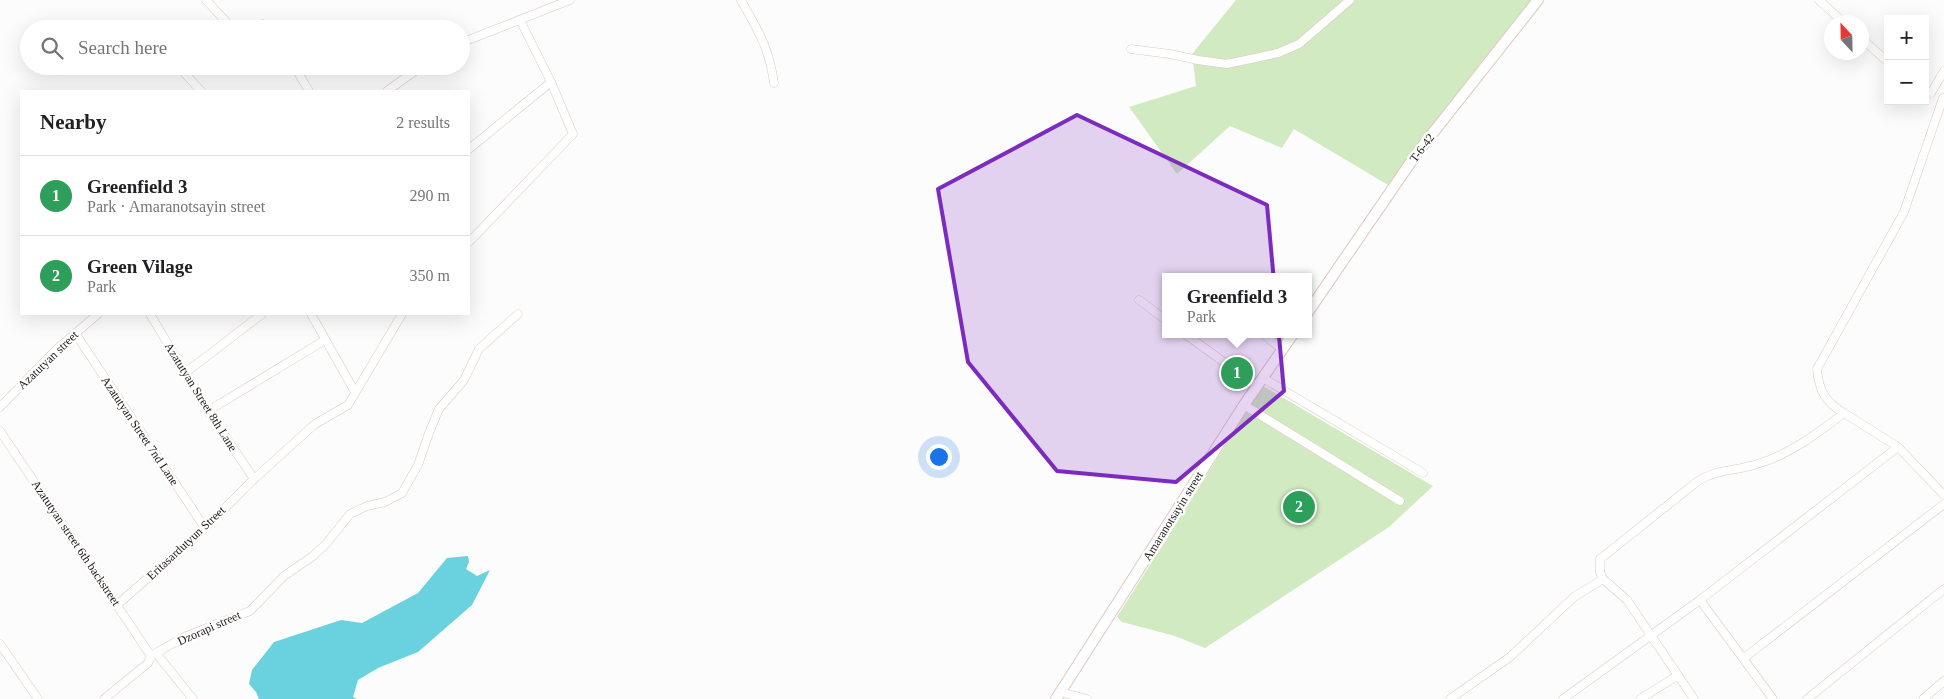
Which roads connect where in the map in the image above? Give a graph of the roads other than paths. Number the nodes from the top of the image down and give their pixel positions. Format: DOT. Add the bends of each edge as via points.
graph roads {
  1 [pos="206,0"];
  2 [pos="570,0"];
  3 [pos="741,0"];
  4 [pos="1350,0"];
  5 [pos="1538,0"];
  6 [pos="1818,0"];
  7 [pos="1835,15"];
  8 [pos="225,20"];
  9 [pos="520,20"];
  10 [pos="470,40"];
  11 [pos="1869,45"];
  12 [pos="1131,49"];
  13 [pos="1886,60"];
  14 [pos="1944,71"];
  15 [pos="187,75"];
  16 [pos="299,75"];
  17 [pos="409,75"];
  18 [pos="551,82"];
  19 [pos="774,83"];
  20 [pos="201,90"];
  21 [pos="308,90"];
  22 [pos="387,90"];
  23 [pos="1929,90"];
  24 [pos="1929,91"];
  25 [pos="1944,98"];
  26 [pos="470,148"];
  27 [pos="470,241"];
  28 [pos="1138,300"];
  29 [pos="1312,306"];
  30 [pos="518,314"];
  31 [pos="97,315"];
  32 [pos="151,315"];
  33 [pos="261,315"];
  34 [pos="312,315"];
  35 [pos="401,315"];
  36 [pos="1162,317"];
  37 [pos="75,333"];
  38 [pos="1191,338"];
  39 [pos="1268,338"];
  40 [pos="1289,338"];
  41 [pos="325,340"];
  42 [pos="1282,349"];
  43 [pos="185,372"];
  44 [pos="1260,382"];
  45 [pos="355,392"];
  46 [pos="1244,405"];
  47 [pos="0,407"];
  48 [pos="208,411"];
  49 [pos="1844,413"];
  50 [pos="0,431"];
  51 [pos="1898,447"];
  52 [pos="1423,473"];
  53 [pos="254,479"];
  54 [pos="1944,495"];
  55 [pos="1400,501"];
  56 [pos="1944,504"];
  57 [pos="205,528"];
  58 [pos="1603,579"];
  59 [pos="1944,589"];
  60 [pos="1700,600"];
  61 [pos="117,605"];
  62 [pos="1651,637"];
  63 [pos="0,644"];
  64 [pos="154,655"];
  65 [pos="1744,658"];
  66 [pos="1678,676"];
  67 [pos="1944,681"];
  68 [pos="1059,695"];
  69 [pos="38,699"];
  70 [pos="104,699"];
  71 [pos="193,699"];
  72 [pos="1087,699"];
  73 [pos="1450,699"];
  74 [pos="1563,699"];
  75 [pos="1640,699"];
  76 [pos="1694,699"];
  77 [pos="1773,699"];
  78 [pos="1807,699"];
  79 [pos="1923,699"];
  1 -- 8 [label="street"];
  2 -- 9 [label="street"];
  3 -- 19 [label="street" via="766,44"];
  4 -- 12 [label="street" via="1299,44 1278,53 1228,64"];
  5 -- 29 [label="main road, T-6-42" via="1417,154"];
  6 -- 7 [label="street"];
  9 -- 10 [label="street"];
  9 -- 18 [label="street"];
  11 -- 13 [label="street"];
  14 -- 23 [label="street"];
  15 -- 20 [label="street"];
  16 -- 21 [label="street"];
  17 -- 22 [label="street"];
  18 -- 26 [label="street"];
  18 -- 27 [label="street" via="573,134"];
  24 -- 25 [label="street"];
  25 -- 49 [label="street" via="1904,212 1817,369 1819,386 1830,405"];
  28 -- 36 [label="street"];
  30 -- 64 [label="street, Dzorapi street" via="478,349 464,380 440,409 418,465 402,492 385,502 350,514 326,544 284,576 250,611 184,637"];
  31 -- 37 [label="street, Azatutyan street"];
  32 -- 43 [label="street, Azatutyan Street 8th Lane"];
  33 -- 43 [label="street"];
  34 -- 41 [label="street"];
  35 -- 45 [label="street"];
  37 -- 47 [label="street, Azatutyan street"];
  37 -- 57 [label="street, Azatutyan Street 7nd Lane"];
  38 -- 44 [label="street"];
  39 -- 42 [label="street"];
  40 -- 42 [label="main road, Amaranotsayin street"];
  41 -- 45 [label="street"];
  41 -- 48 [label="street"];
  42 -- 44 [label="main road, Amaranotsayin street"];
  43 -- 48 [label="street, Azatutyan Street 8th Lane"];
  44 -- 46 [label="main road, Amaranotsayin street"];
  44 -- 52 [label="street"];
  45 -- 53 [label="street" via="348,405 314,424"];
  46 -- 55 [label="street"];
  46 -- 68 [label="main road, Amaranotsayin street"];
  48 -- 53 [label="street, Azatutyan Street 8th Lane"];
  49 -- 51 [label="street"];
  49 -- 58 [label="street" via="1789,450 1757,464 1709,474 1698,481 1600,559"];
  50 -- 61 [label="street, Azatutyan street 6th backstreet"];
  51 -- 54 [label="street"];
  51 -- 60 [label="street"];
  53 -- 57 [label="street, Eritasardutyun Street"];
  56 -- 65 [label="street"];
  57 -- 61 [label="street, Eritasardutyun Street"];
  58 -- 62 [label="street" via="1627,600"];
  58 -- 73 [label="street" via="1574,597 1510,657"];
  59 -- 78 [label="street"];
  60 -- 62 [label="street"];
  60 -- 65 [label="street"];
  61 -- 64 [label="street, Azatutyan street 6th backstreet"];
  62 -- 66 [label="street"];
  62 -- 74 [label="street"];
  63 -- 69 [label="street"];
  64 -- 70 [label="street, Dzorapi street"];
  64 -- 71 [label="street, Azatutyan street 6th backstreet"];
  65 -- 77 [label="street"];
  66 -- 75 [label="street"];
  66 -- 76 [label="street"];
  67 -- 79 [label="street"];
  68 -- 72 [label="street"];
}
